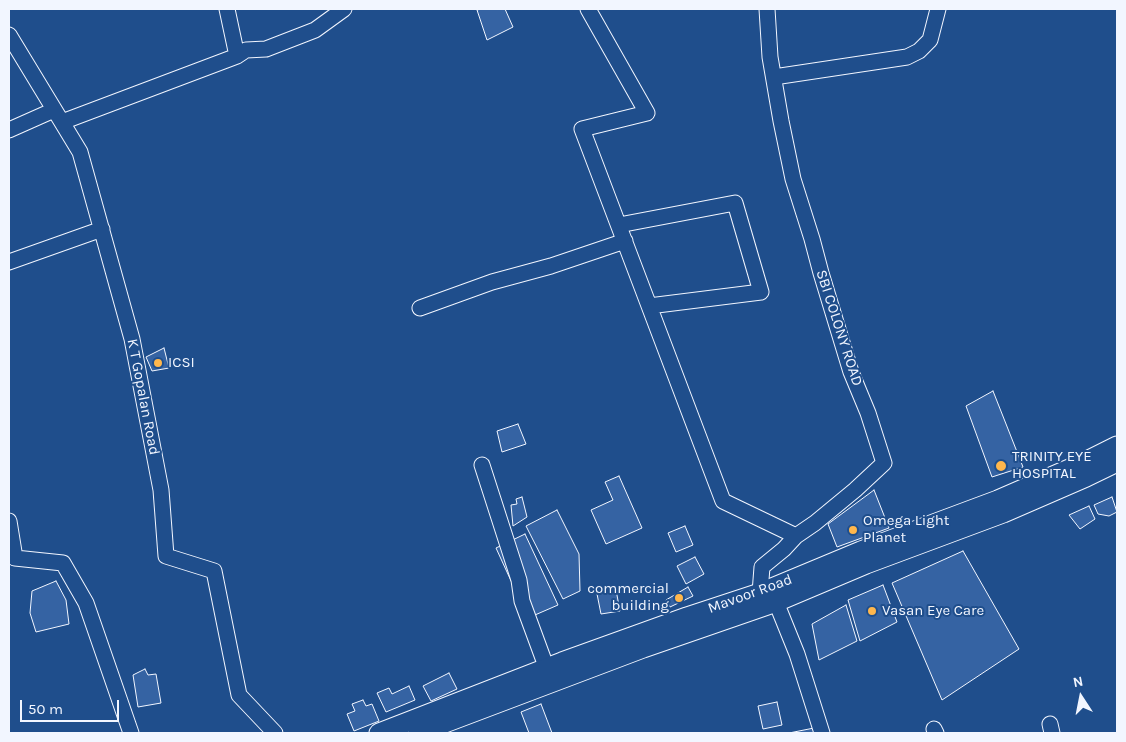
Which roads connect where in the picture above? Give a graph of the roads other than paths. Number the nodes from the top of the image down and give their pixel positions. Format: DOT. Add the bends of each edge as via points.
graph roads {
  1 [pos="227,9"];
  2 [pos="344,9"];
  3 [pos="588,9"];
  4 [pos="767,9"];
  5 [pos="938,9"];
  6 [pos="9,35"];
  7 [pos="238,56"];
  8 [pos="774,77"];
  9 [pos="58,116"];
  10 [pos="9,130"];
  11 [pos="619,225"];
  12 [pos="102,229"];
  13 [pos="625,241"];
  14 [pos="9,262"];
  15 [pos="649,306"];
  16 [pos="420,308"];
  17 [pos="1117,446"];
  18 [pos="1117,462"];
  19 [pos="482,465"];
  20 [pos="9,522"];
  21 [pos="796,536"];
  22 [pos="760,592"];
  23 [pos="776,602"];
  24 [pos="547,668"];
  25 [pos="131,733"];
  26 [pos="275,733"];
  27 [pos="379,733"];
  28 [pos="418,733"];
  29 [pos="822,733"];
  1 -- 7 [label="street"];
  2 -- 7 [label="street" via="315,30 266,49 246,50"];
  3 -- 11 [label="street" via="646,113 582,129"];
  4 -- 8 [label="street, SBI COLONY ROAD"];
  5 -- 8 [label="street" via="930,40 919,52 907,58"];
  6 -- 9 [label="street, K T Gopalan Road"];
  7 -- 9 [label="street"];
  8 -- 21 [label="street, SBI COLONY ROAD" via="793,178 851,372 884,463"];
  9 -- 10 [label="street"];
  9 -- 12 [label="street, K T Gopalan Road" via="80,152"];
  11 -- 13 [label="street"];
  11 -- 15 [label="street" via="734,203 761,292"];
  12 -- 14 [label="street"];
  12 -- 26 [label="street, K T Gopalan Road" via="132,339 161,490 166,556 214,571 239,694"];
  13 -- 15 [label="street"];
  13 -- 16 [label="street"];
  15 -- 21 [label="street" via="723,501"];
  17 -- 22 [label="main road, Mavoor Road" via="998,500"];
  18 -- 23 [label="main road, Mavoor Road" via="1003,513 866,564"];
  19 -- 24 [label="street" via="519,580 522,601"];
  20 -- 25 [label="street" via="15,558 63,563 86,603"];
  21 -- 22 [label="street, SBI COLONY ROAD" via="762,567"];
  22 -- 23 [label="street"];
  22 -- 24 [label="main road, Mavoor Road"];
  23 -- 28 [label="main road, Mavoor Road" via="643,648"];
  23 -- 29 [label="street" via="797,654"];
  24 -- 27 [label="main road, Mavoor Road"];
}
